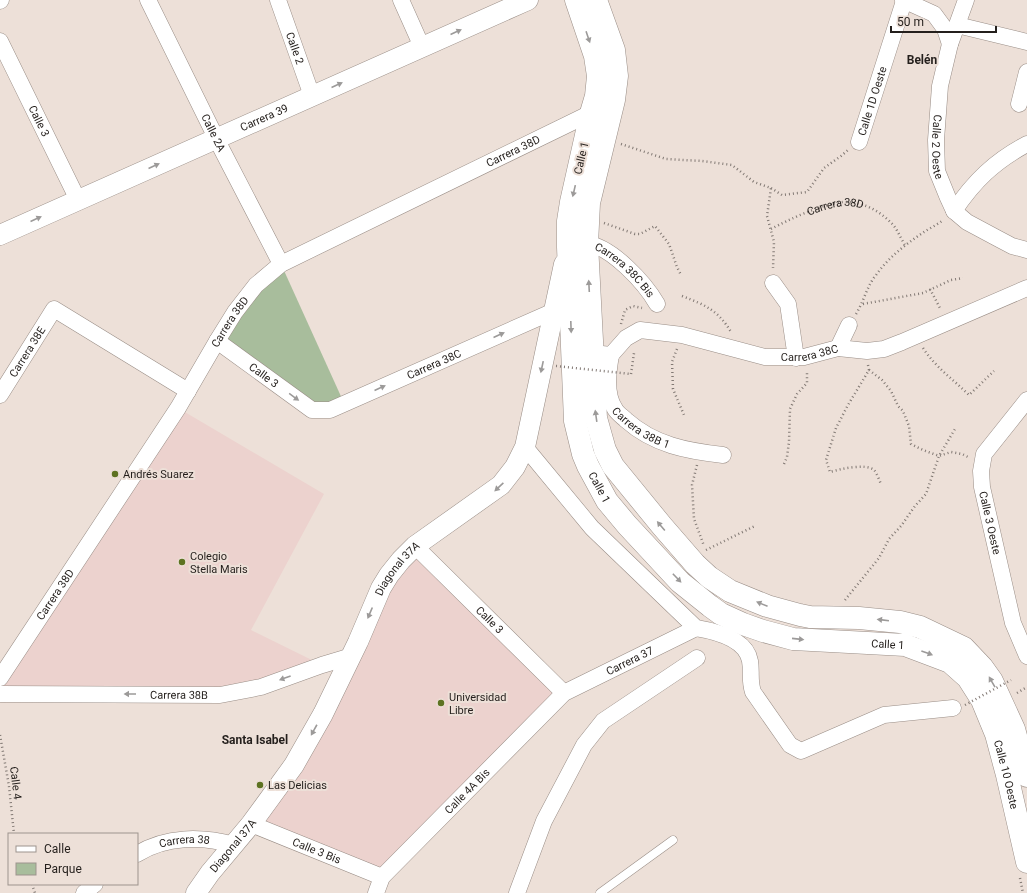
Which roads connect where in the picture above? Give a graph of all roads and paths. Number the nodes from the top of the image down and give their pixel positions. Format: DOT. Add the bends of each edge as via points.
graph roads {
  1 [pos="148,0"];
  2 [pos="278,0"];
  3 [pos="401,0"];
  4 [pos="528,0"];
  5 [pos="576,0"];
  6 [pos="596,0"];
  7 [pos="903,0"];
  8 [pos="966,0"];
  9 [pos="956,25"];
  10 [pos="0,41"];
  11 [pos="1027,42"];
  12 [pos="950,44"];
  13 [pos="422,47"];
  14 [pos="1027,72"];
  15 [pos="312,96"];
  16 [pos="1019,104"];
  17 [pos="591,113"];
  18 [pos="216,139"];
  19 [pos="859,142"];
  20 [pos="618,143"];
  21 [pos="1027,144"];
  22 [pos="771,188"];
  23 [pos="78,200"];
  24 [pos="954,211"];
  25 [pos="600,222"];
  26 [pos="771,229"];
  27 [pos="0,235"];
  28 [pos="577,245"];
  29 [pos="905,245"];
  30 [pos="1027,250"];
  31 [pos="281,264"];
  32 [pos="681,275"];
  33 [pos="963,278"];
  34 [pos="773,283"];
  35 [pos="1027,288"];
  36 [pos="930,290"];
  37 [pos="682,296"];
  38 [pos="657,304"];
  39 [pos="862,304"];
  40 [pos="554,311"];
  41 [pos="947,322"];
  42 [pos="849,325"];
  43 [pos="620,328"];
  44 [pos="640,330"];
  45 [pos="682,335"];
  46 [pos="915,336"];
  47 [pos="217,341"];
  48 [pos="838,348"];
  49 [pos="735,350"];
  50 [pos="867,351"];
  51 [pos="602,354"];
  52 [pos="800,357"];
  53 [pos="556,366"];
  54 [pos="869,370"];
  55 [pos="994,371"];
  56 [pos="602,377"];
  57 [pos="188,391"];
  58 [pos="0,395"];
  59 [pos="1027,400"];
  60 [pos="312,410"];
  61 [pos="684,415"];
  62 [pos="955,429"];
  63 [pos="525,446"];
  64 [pos="699,452"];
  65 [pos="723,455"];
  66 [pos="939,456"];
  67 [pos="784,464"];
  68 [pos="981,471"];
  69 [pos="881,484"];
  70 [pos="754,526"];
  71 [pos="415,546"];
  72 [pos="705,550"];
  73 [pos="710,557"];
  74 [pos="843,603"];
  75 [pos="696,628"];
  76 [pos="352,656"];
  77 [pos="1027,656"];
  78 [pos="697,658"];
  79 [pos="0,678"];
  80 [pos="999,683"];
  81 [pos="1027,687"];
  82 [pos="1002,689"];
  83 [pos="564,693"];
  84 [pos="0,694"];
  85 [pos="959,707"];
  86 [pos="1002,725"];
  87 [pos="0,735"];
  88 [pos="1026,769"];
  89 [pos="251,824"];
  90 [pos="14,833"];
  91 [pos="673,840"];
  92 [pos="234,844"];
  93 [pos="138,853"];
  94 [pos="1027,862"];
  95 [pos="382,877"];
  96 [pos="94,885"];
  97 [pos="84,893"];
  98 [pos="196,893"];
  99 [pos="376,893"];
  100 [pos="517,893"];
  101 [pos="600,893"];
  1 -- 18 [label="street, Calle 2A"];
  2 -- 15 [label="street, Calle 2"];
  3 -- 13 [label="street"];
  13 -- 4 [label="street, Carrera 39, one-way"];
  5 -- 17 [label="main road, Calle 1, one-way" via="595,56 598,76"];
  6 -- 28 [label="main road, Calle 1" via="614,50 617,76 614,100"];
  7 -- 12 [label="street" via="934,14 945,29"];
  7 -- 19 [label="street, Calle 1D Oeste"];
  8 -- 9 [label="street, Calle 2 Oeste"];
  9 -- 11 [label="street"];
  9 -- 12 [label="street, Calle 2 Oeste"];
  10 -- 23 [label="street, Calle 3"];
  12 -- 24 [label="street, Calle 2 Oeste" via="940,86 936,140 937,171"];
  15 -- 13 [label="street, Carrera 39, one-way"];
  14 -- 16 [label="street"];
  15 -- 18 [label="street, Carrera 39"];
  17 -- 28 [label="main road, Calle 1, one-way" via="568,221"];
  17 -- 31 [label="street, Carrera 38D"];
  23 -- 18 [label="street, Carrera 39, one-way"];
  18 -- 31 [label="street, Calle 2A"];
  19 -- 22 [label="path, Calle 1D Oeste" via="824,168 807,192 782,195"];
  20 -- 22 [label="path" via="666,159 732,165 754,182"];
  21 -- 24 [label="street" via="993,166 969,189"];
  22 -- 26 [label="path" via="767,216"];
  27 -- 23 [label="street, Carrera 39, one-way"];
  24 -- 29 [label="path"];
  24 -- 30 [label="street, Calle 2 Oeste" via="974,226 1012,246"];
  25 -- 32 [label="path" via="635,234 655,226 669,244"];
  26 -- 29 [label="path, Carrera 38D" via="818,209 843,202 860,204 873,208 884,216 895,227"];
  26 -- 34 [label="path" via="774,242"];
  28 -- 38 [label="street, Carrera 38C Bis" via="598,246 619,260 635,274"];
  28 -- 40 [label="street, Diagonal 37A"];
  51 -- 28 [label="main road, Calle 1, one-way"];
  28 -- 86 [label="main road, Calle 1, one-way" via="575,421 583,454 594,479 607,501 627,525 680,582 716,610 743,624 793,639 905,645 950,662 968,678"];
  29 -- 39 [label="path" via="875,276"];
  31 -- 47 [label="street, Carrera 38D" via="256,286 235,312"];
  33 -- 36 [label="path" via="951,280"];
  34 -- 52 [label="street" via="788,304"];
  35 -- 41 [label="street, Carrera 38C"];
  36 -- 39 [label="path"];
  36 -- 41 [label="path"];
  37 -- 49 [label="path" via="707,306 722,319 731,332"];
  39 -- 42 [label="path"];
  60 -- 40 [label="street, Carrera 38C, one-way" via="330,410"];
  40 -- 63 [label="street, Diagonal 37A, one-way"];
  41 -- 46 [label="street, Carrera 38C"];
  42 -- 48 [label="street"];
  43 -- 44 [label="path" via="625,310 633,306 644,310"];
  44 -- 45 [label="street, Carrera 38C"];
  44 -- 51 [label="street"];
  44 -- 53 [label="path, bridge" via="632,357 632,374"];
  45 -- 49 [label="street, Carrera 38C"];
  45 -- 61 [label="path" via="672,362 673,389"];
  46 -- 50 [label="street, Carrera 38C" via="884,349"];
  46 -- 55 [label="path" via="931,359 969,395"];
  47 -- 57 [label="street, Carrera 38D"];
  47 -- 60 [label="street, Calle 3, one-way"];
  48 -- 50 [label="street, Carrera 38C"];
  48 -- 52 [label="street, Carrera 38C"];
  49 -- 52 [label="street, Carrera 38C" via="765,357"];
  50 -- 54 [label="path"];
  51 -- 56 [label="path"];
  51 -- 64 [label="street, Carrera 38B 1" via="608,374 609,395 615,410 635,428 654,439 684,450"];
  86 -- 51 [label="main road, Calle 1, one-way" via="992,681 982,666 964,648 920,627 900,622 810,617 789,613 730,591 709,577 662,526 613,466 605,450 596,418"];
  52 -- 67 [label="path" via="808,373 807,383 797,394 790,409 789,442"];
  54 -- 66 [label="path" via="882,380 903,411 909,426 911,444"];
  54 -- 69 [label="path" via="836,428 826,460 830,472 859,467 874,470"];
  57 -- 58 [label="street, Carrera 38E" via="54,309"];
  57 -- 79 [label="street, Carrera 38D"];
  59 -- 68 [label="street, Calle 3 Oeste" via="984,454"];
  62 -- 66 [label="path"];
  63 -- 71 [label="street, Diagonal 37A, one-way" via="515,467 500,486"];
  63 -- 75 [label="street" via="592,528"];
  64 -- 65 [label="street, Carrera 38B 1"];
  64 -- 72 [label="path" via="692,486 694,519"];
  66 -- 68 [label="path" via="951,452 962,454 972,459"];
  66 -- 74 [label="path" via="926,494 889,539 879,558"];
  68 -- 77 [label="street, Calle 3 Oeste" via="982,487 1013,623"];
  70 -- 72 [label="path"];
  71 -- 76 [label="street, Diagonal 37A, one-way" via="401,560 381,588"];
  71 -- 83 [label="street, Calle 3"];
  72 -- 73 [label="path"];
  75 -- 83 [label="street, Carrera 37"];
  75 -- 85 [label="street" via="729,637 745,650 750,661 750,683 754,692 790,745 801,751 884,715"];
  76 -- 84 [label="street, Carrera 38B, one-way" via="261,687 220,695"];
  76 -- 89 [label="street, Diagonal 37A, one-way" via="294,765"];
  78 -- 100 [label="street" via="603,721 584,745 544,821"];
  80 -- 82 [label="path"];
  81 -- 85 [label="path, bridge" via="1018,693 1011,680"];
  83 -- 95 [label="street, Calle 4A Bis"];
  86 -- 88 [label="main road, Calle 10 Oeste" via="1014,729"];
  86 -- 94 [label="main road, Calle 10 Oeste" via="1007,775"];
  87 -- 90 [label="path, Calle 4"];
  89 -- 92 [label="street, Diagonal 37A"];
  89 -- 95 [label="street, Calle 3 Bis"];
  91 -- 101 [label="lane"];
  92 -- 93 [label="street, Carrera 38" via="194,838 159,844"];
  92 -- 98 [label="street, Diagonal 37A"];
  95 -- 99 [label="street, Calle 4A Bis"];
  96 -- 97 [label="street"];
}
